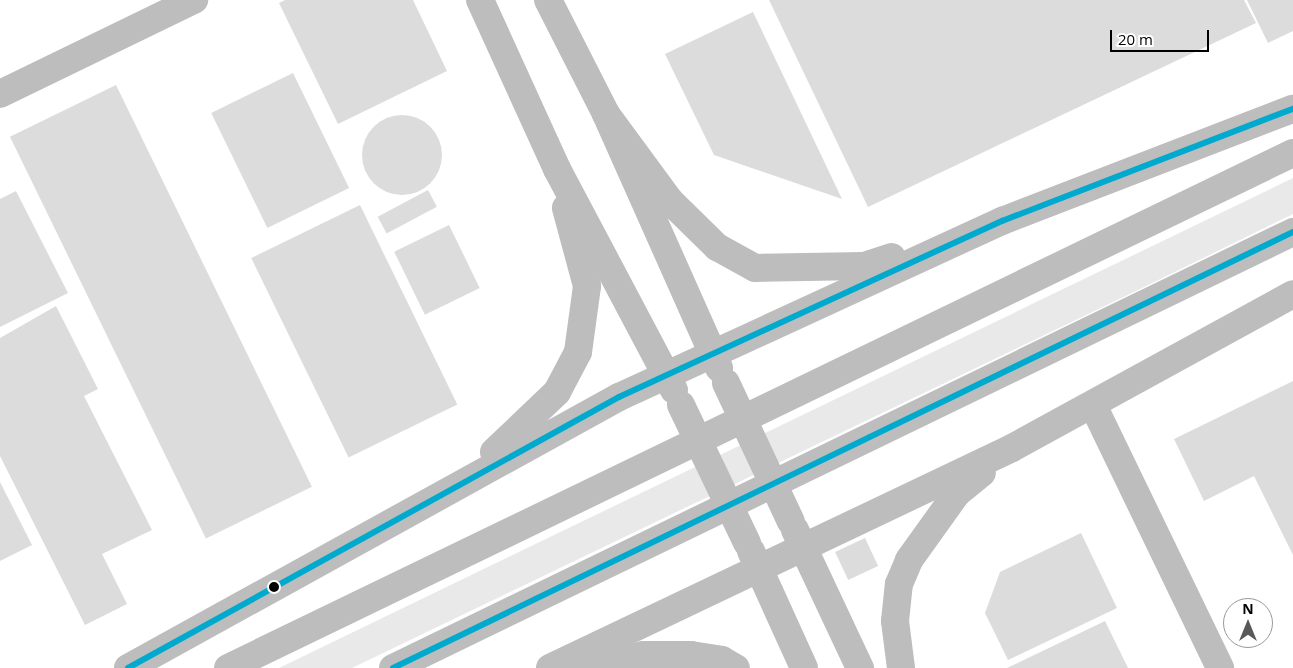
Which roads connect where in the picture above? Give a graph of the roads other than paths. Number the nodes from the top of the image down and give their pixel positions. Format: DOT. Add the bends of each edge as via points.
graph roads {
  1 [pos="194,0"];
  2 [pos="480,0"];
  3 [pos="548,0"];
  4 [pos="0,94"];
  5 [pos="1293,109"];
  6 [pos="606,114"];
  7 [pos="1293,153"];
  8 [pos="556,169"];
  9 [pos="1002,221"];
  10 [pos="1293,232"];
  11 [pos="1293,294"];
  12 [pos="711,353"];
  13 [pos="667,374"];
  14 [pos="1093,405"];
  15 [pos="1012,448"];
  16 [pos="468,477"];
  17 [pos="803,546"];
  18 [pos="759,568"];
  19 [pos="128,668"];
  20 [pos="228,668"];
  21 [pos="393,668"];
  22 [pos="550,668"];
  23 [pos="593,668"];
  24 [pos="736,668"];
  25 [pos="804,668"];
  26 [pos="860,668"];
  27 [pos="901,668"];
  28 [pos="1220,668"];
  1 -- 4 [label="street"];
  2 -- 8 [label="street"];
  3 -- 6 [label="street"];
  5 -- 9 [label="street"];
  6 -- 9 [label="street" via="670,201 717,247 755,268 864,266"];
  6 -- 12 [label="street"];
  7 -- 20 [label="street"];
  8 -- 13 [label="street"];
  8 -- 16 [label="street" via="587,286 578,352 556,392"];
  9 -- 12 [label="street"];
  10 -- 21 [label="street"];
  11 -- 14 [label="street"];
  12 -- 13 [label="street"];
  12 -- 17 [label="street, bridge"];
  13 -- 16 [label="street"];
  13 -- 18 [label="street, bridge"];
  14 -- 15 [label="street"];
  14 -- 28 [label="street"];
  15 -- 17 [label="street"];
  15 -- 27 [label="street" via="957,494 908,560 899,584 895,622"];
  16 -- 19 [label="street"];
  17 -- 18 [label="street"];
  17 -- 26 [label="street"];
  18 -- 22 [label="street"];
  18 -- 25 [label="street"];
  23 -- 24 [label="street" via="654,655 722,660"];
}
